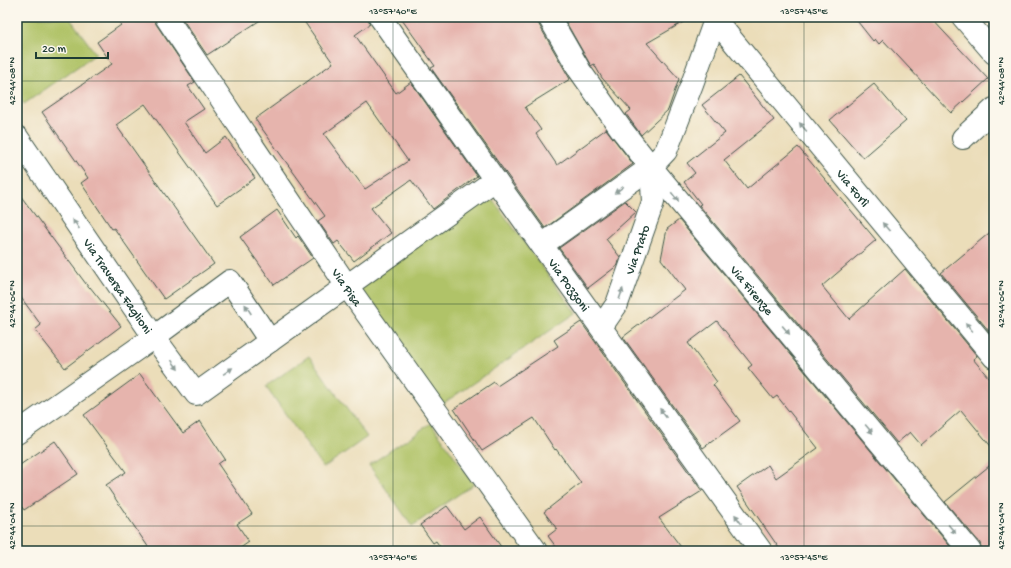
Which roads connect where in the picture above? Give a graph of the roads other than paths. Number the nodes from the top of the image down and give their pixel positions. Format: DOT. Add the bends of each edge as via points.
graph roads {
  1 [pos="166,17"];
  2 [pos="380,17"];
  3 [pos="549,17"];
  4 [pos="963,17"];
  5 [pos="714,18"];
  6 [pos="994,53"];
  7 [pos="994,109"];
  8 [pos="17,137"];
  9 [pos="963,138"];
  10 [pos="651,167"];
  11 [pos="495,180"];
  12 [pos="542,245"];
  13 [pos="347,286"];
  14 [pos="600,326"];
  15 [pos="154,337"];
  16 [pos="270,341"];
  17 [pos="994,357"];
  18 [pos="17,433"];
  19 [pos="536,551"];
  20 [pos="761,551"];
  21 [pos="970,551"];
  1 -- 13 [label="street, Via Pisa"];
  2 -- 11 [label="street, Via Pozzoni"];
  3 -- 10 [label="street, Via Firenze" via="580,70"];
  4 -- 6 [label="street"];
  5 -- 10 [label="street" via="666,151"];
  17 -- 5 [label="street, Via Forlì, one-way"];
  7 -- 9 [label="street"];
  15 -- 8 [label="street, Via Traversa Faglioni, one-way"];
  10 -- 12 [label="street, one-way"];
  14 -- 10 [label="street, Via Prato, one-way" via="617,304 653,202"];
  10 -- 21 [label="street, Via Firenze, one-way"];
  11 -- 12 [label="street, Via Pozzoni"];
  11 -- 13 [label="street"];
  12 -- 14 [label="street, Via Pozzoni"];
  13 -- 16 [label="street"];
  13 -- 19 [label="street, Via Pisa"];
  20 -- 14 [label="street, Via Pozzoni, one-way"];
  15 -- 16 [label="street, one-way" via="196,394"];
  16 -- 15 [label="street, one-way" via="230,281"];
  15 -- 18 [label="street, Via Traversa Faglioni"];
}
